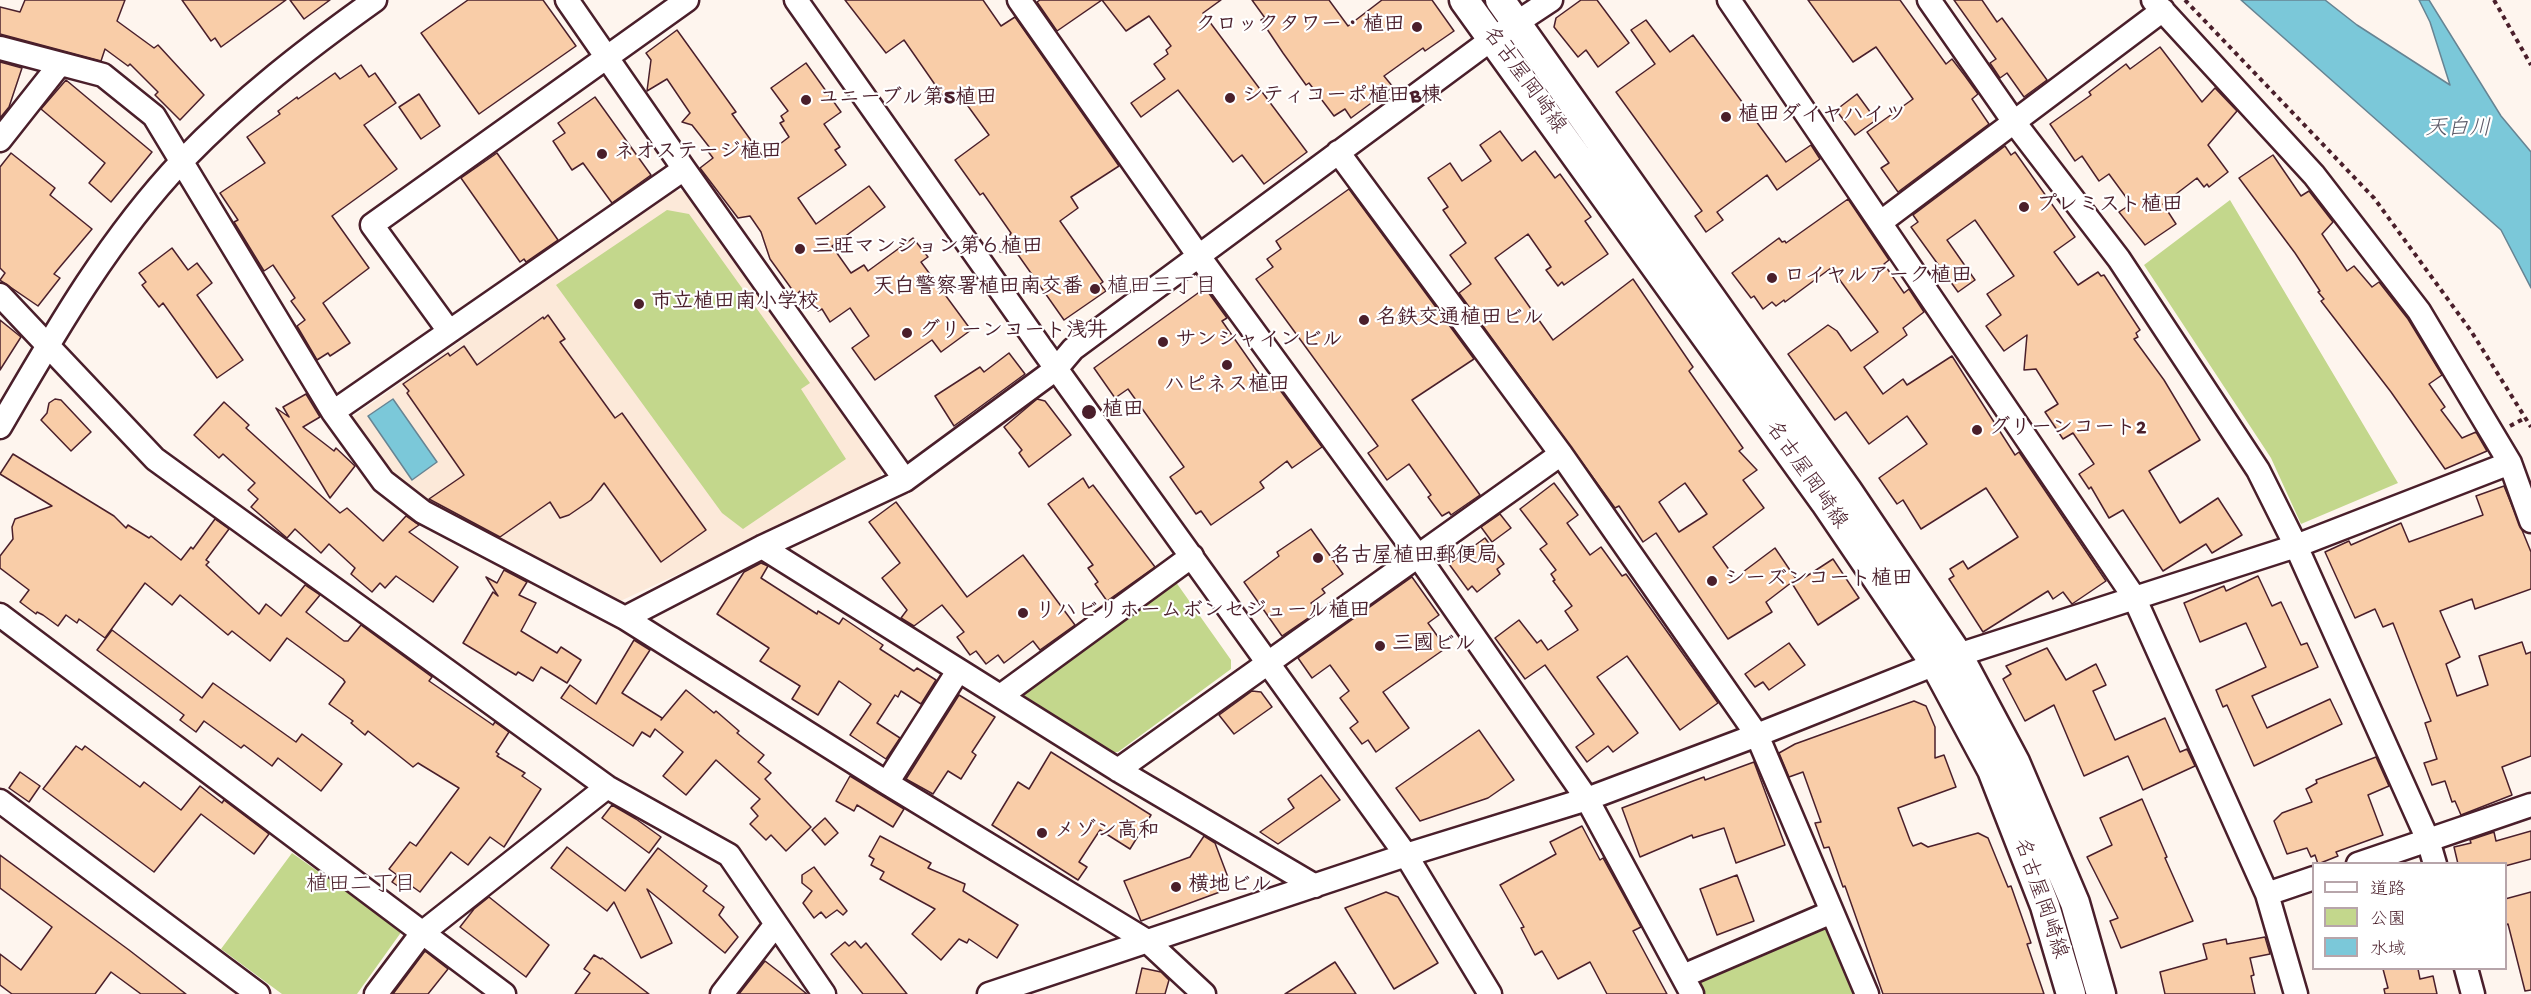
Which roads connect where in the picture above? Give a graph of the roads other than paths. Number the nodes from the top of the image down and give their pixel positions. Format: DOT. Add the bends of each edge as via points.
graph roads {
  1 [pos="375,0"];
  2 [pos="567,0"];
  3 [pos="687,0"];
  4 [pos="796,0"];
  5 [pos="1019,0"];
  6 [pos="1464,0"];
  7 [pos="1500,0"];
  8 [pos="1551,0"];
  9 [pos="1729,0"];
  10 [pos="1929,0"];
  11 [pos="2158,5"];
  12 [pos="1516,22"];
  13 [pos="1492,39"];
  14 [pos="0,48"];
  15 [pos="607,57"];
  16 [pos="60,64"];
  17 [pos="2014,122"];
  18 [pos="0,140"];
  19 [pos="1338,152"];
  20 [pos="182,162"];
  21 [pos="684,169"];
  22 [pos="1881,222"];
  23 [pos="1198,255"];
  24 [pos="0,295"];
  25 [pos="449,331"];
  26 [pos="47,346"];
  27 [pos="1056,369"];
  28 [pos="333,412"];
  29 [pos="0,427"];
  30 [pos="1561,454"];
  31 [pos="2511,463"];
  32 [pos="905,480"];
  33 [pos="2531,520"];
  34 [pos="2296,546"];
  35 [pos="762,547"];
  36 [pos="1192,556"];
  37 [pos="1418,556"];
  38 [pos="2134,597"];
  39 [pos="0,615"];
  40 [pos="625,618"];
  41 [pos="1946,660"];
  42 [pos="1269,664"];
  43 [pos="958,671"];
  44 [pos="1002,695"];
  45 [pos="1757,735"];
  46 [pos="1119,770"];
  47 [pos="887,783"];
  48 [pos="608,787"];
  49 [pos="1587,799"];
  50 [pos="0,801"];
  51 [pos="2531,805"];
  52 [pos="2428,840"];
  53 [pos="1406,855"];
  54 [pos="2364,862"];
  55 [pos="2434,862"];
  56 [pos="2312,878"];
  57 [pos="1315,885"];
  58 [pos="2267,894"];
  59 [pos="1832,912"];
  60 [pos="776,924"];
  61 [pos="422,933"];
  62 [pos="1147,941"];
  63 [pos="2466,970"];
  64 [pos="1687,985"];
  65 [pos="1034,987"];
  66 [pos="258,994"];
  67 [pos="376,994"];
  68 [pos="504,994"];
  69 [pos="722,994"];
  70 [pos="824,994"];
  71 [pos="989,994"];
  72 [pos="1204,994"];
  73 [pos="1490,994"];
  74 [pos="1867,994"];
  75 [pos="2071,994"];
  76 [pos="2101,994"];
  77 [pos="2296,994"];
  78 [pos="2473,994"];
  1 -- 20 [label="street" via="303,51 235,108"];
  2 -- 15 [label="street"];
  3 -- 15 [label="street"];
  4 -- 27 [label="street"];
  5 -- 23 [label="street"];
  6 -- 13 [label="main road, 名古屋岡崎線"];
  7 -- 12 [label="main road, 名古屋岡崎線"];
  8 -- 12 [label="street"];
  9 -- 22 [label="street"];
  10 -- 17 [label="street"];
  11 -- 17 [label="street"];
  11 -- 31 [label="street" via="2314,176 2419,311"];
  12 -- 13 [label="street"];
  12 -- 41 [label="main road, 名古屋岡崎線" via="1847,490"];
  13 -- 19 [label="street"];
  13 -- 41 [label="main road, 名古屋岡崎線" via="1824,502"];
  14 -- 16 [label="street"];
  15 -- 21 [label="street"];
  15 -- 25 [label="street" via="372,225"];
  16 -- 18 [label="street"];
  16 -- 20 [label="street" via="103,75 146,109"];
  17 -- 22 [label="street"];
  17 -- 34 [label="street" via="2119,259 2258,470"];
  19 -- 23 [label="street"];
  19 -- 30 [label="street"];
  20 -- 26 [label="street" via="87,282"];
  20 -- 28 [label="street"];
  21 -- 25 [label="street"];
  21 -- 32 [label="street"];
  22 -- 38 [label="street"];
  23 -- 27 [label="street" via="1073,349"];
  23 -- 37 [label="street"];
  24 -- 26 [label="street"];
  25 -- 28 [label="street"];
  26 -- 29 [label="street"];
  26 -- 48 [label="street" via="155,459"];
  27 -- 32 [label="street"];
  27 -- 36 [label="street"];
  28 -- 40 [label="street" via="383,480 423,512"];
  30 -- 37 [label="street"];
  30 -- 45 [label="street"];
  31 -- 33 [label="street"];
  31 -- 34 [label="street"];
  32 -- 35 [label="street"];
  34 -- 38 [label="street"];
  34 -- 52 [label="street"];
  35 -- 40 [label="street"];
  35 -- 43 [label="street"];
  36 -- 42 [label="street"];
  36 -- 44 [label="street"];
  37 -- 42 [label="street"];
  37 -- 49 [label="street"];
  38 -- 41 [label="street"];
  38 -- 58 [label="street"];
  39 -- 61 [label="street"];
  40 -- 47 [label="street"];
  41 -- 45 [label="street"];
  41 -- 75 [label="main road, 名古屋岡崎線" via="2045,906"];
  41 -- 76 [label="main road, 名古屋岡崎線" via="2015,762 2075,903"];
  42 -- 46 [label="street"];
  42 -- 53 [label="street"];
  43 -- 44 [label="street"];
  43 -- 47 [label="street"];
  44 -- 46 [label="street"];
  45 -- 49 [label="street"];
  45 -- 59 [label="street"];
  46 -- 57 [label="street"];
  47 -- 62 [label="street"];
  48 -- 60 [label="street" via="729,855"];
  48 -- 61 [label="street"];
  49 -- 53 [label="street"];
  49 -- 64 [label="street"];
  50 -- 66 [label="street"];
  51 -- 52 [label="street"];
  52 -- 54 [label="street"];
  52 -- 55 [label="street"];
  53 -- 57 [label="street"];
  53 -- 73 [label="street"];
  56 -- 58 [label="street"];
  57 -- 62 [label="street"];
  58 -- 77 [label="street"];
  59 -- 64 [label="street"];
  59 -- 74 [label="street"];
  60 -- 69 [label="street"];
  60 -- 70 [label="street"];
  61 -- 67 [label="street"];
  61 -- 68 [label="street"];
  62 -- 65 [label="street"];
  62 -- 72 [label="street"];
  63 -- 78 [label="street"];
  65 -- 71 [label="street"];
}
